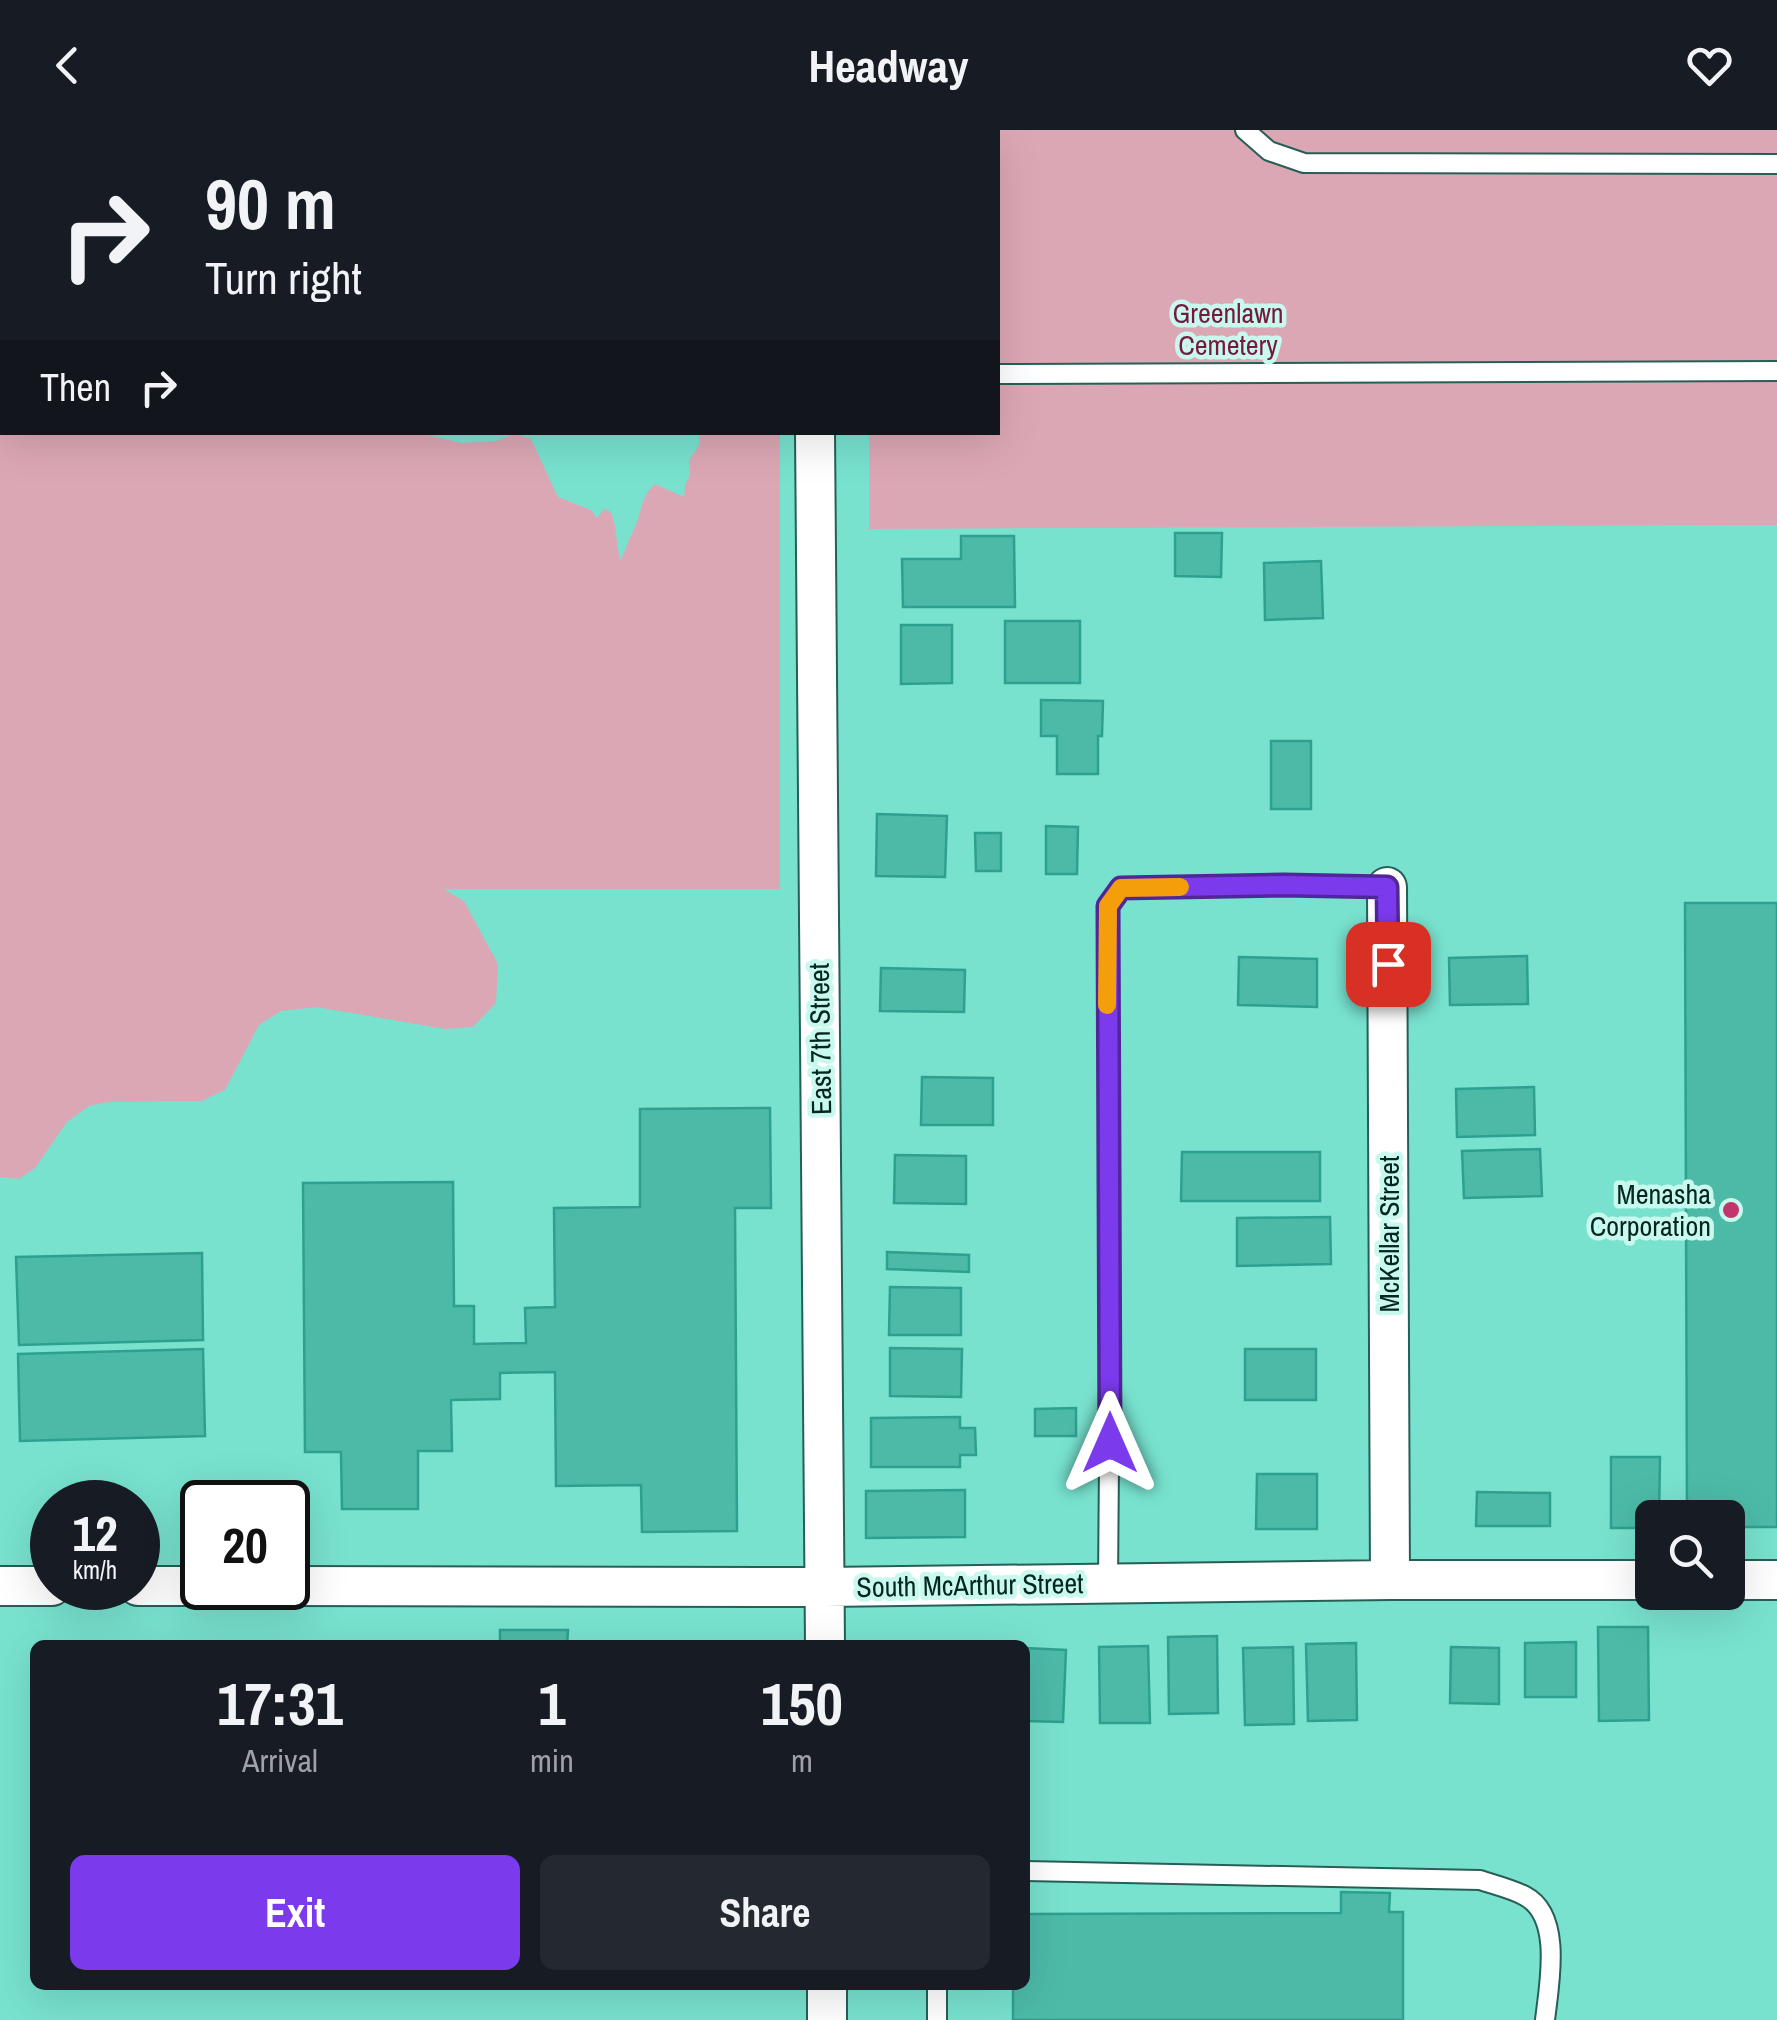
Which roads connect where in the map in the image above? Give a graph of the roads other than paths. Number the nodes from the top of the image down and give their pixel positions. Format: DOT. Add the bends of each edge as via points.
graph roads {
  1 [pos="1246,130"];
  2 [pos="1777,164"];
  3 [pos="1777,371"];
  4 [pos="1000,374"];
  5 [pos="815,435"];
  6 [pos="1387,887"];
  7 [pos="1390,1580"];
  8 [pos="1635,1580"];
  9 [pos="1745,1580"];
  10 [pos="1777,1580"];
  11 [pos="1108,1583"];
  12 [pos="0,1586"];
  13 [pos="30,1586"];
  14 [pos="310,1586"];
  15 [pos="825,1587"];
  16 [pos="825,1640"];
  17 [pos="1030,1871"];
  18 [pos="826,1990"];
  19 [pos="937,1990"];
  20 [pos="827,2020"];
  21 [pos="937,2020"];
  22 [pos="1545,2020"];
  1 -- 2 [label="lane" via="1269,151 1304,163"];
  3 -- 4 [label="lane"];
  5 -- 15 [label="street, East 7th Street"];
  6 -- 7 [label="street, McKellar Street"];
  6 -- 11 [label="lane" via="1121,888 1108,906"];
  7 -- 8 [label="street, South McArthur Street"];
  7 -- 11 [label="street, South McArthur Street"];
  9 -- 10 [label="street"];
  11 -- 15 [label="street, South McArthur Street"];
  12 -- 13 [label="street"];
  14 -- 15 [label="street, South McArthur Street"];
  15 -- 16 [label="street, East 7th Street"];
  17 -- 22 [label="lane" via="1480,1880 1528,1897 1546,1919 1552,1964"];
  18 -- 20 [label="street"];
  19 -- 21 [label="lane"];
}
